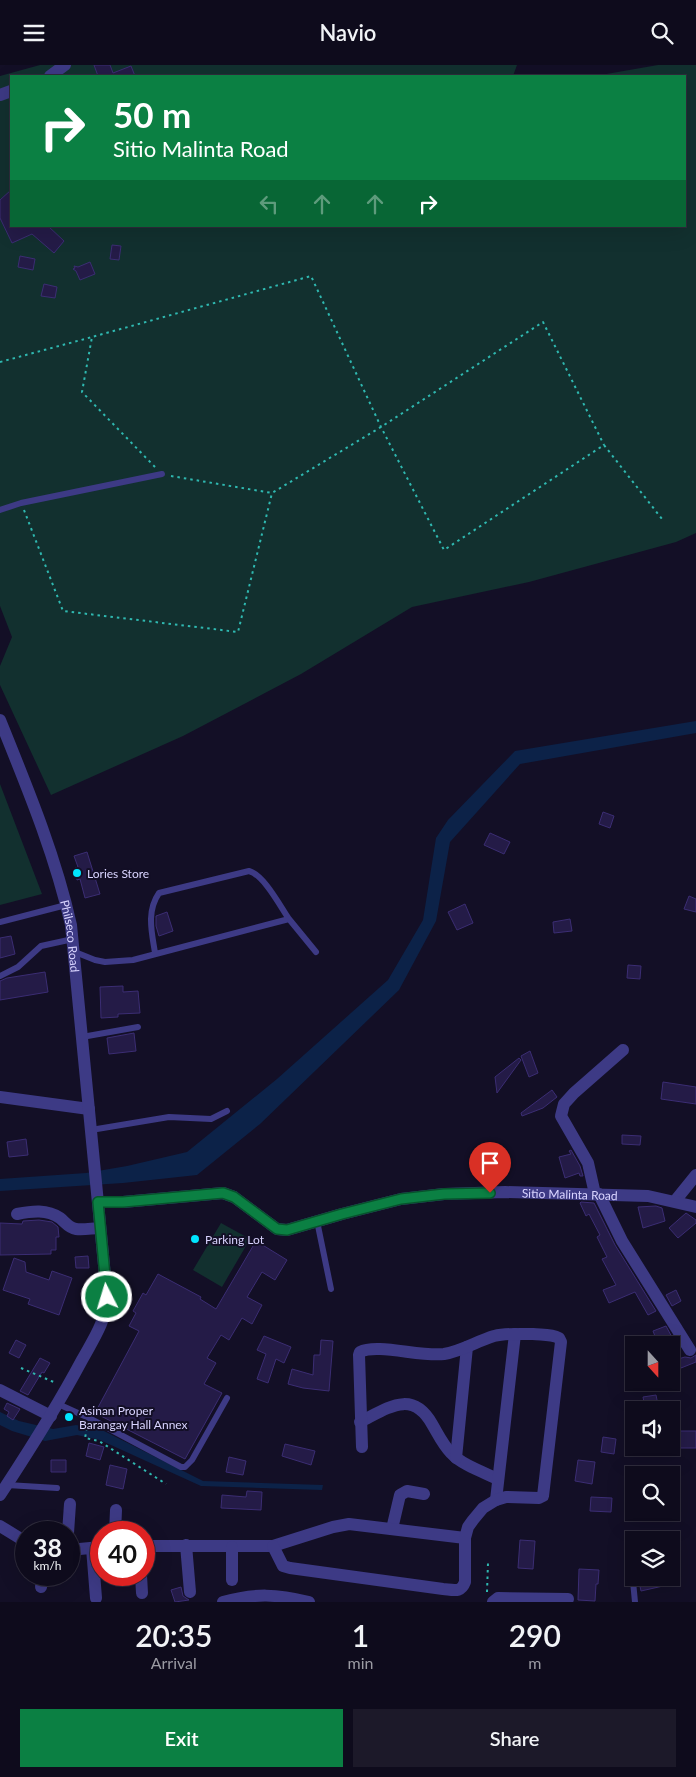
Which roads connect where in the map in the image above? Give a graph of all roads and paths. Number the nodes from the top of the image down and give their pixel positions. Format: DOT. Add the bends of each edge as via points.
graph roads {
  1 [pos="65,65"];
  2 [pos="51,75"];
  3 [pos="92,337"];
  4 [pos="0,362"];
  5 [pos="380,427"];
  6 [pos="604,445"];
  7 [pos="162,474"];
  8 [pos="272,493"];
  9 [pos="21,503"];
  10 [pos="0,510"];
  11 [pos="662,519"];
  12 [pos="0,720"];
  13 [pos="66,905"];
  14 [pos="289,919"];
  15 [pos="0,922"];
  16 [pos="73,939"];
  17 [pos="75,952"];
  18 [pos="316,952"];
  19 [pos="156,953"];
  20 [pos="0,976"];
  21 [pos="138,1027"];
  22 [pos="82,1037"];
  23 [pos="624,1050"];
  24 [pos="0,1097"];
  25 [pos="89,1109"];
  26 [pos="227,1111"];
  27 [pos="92,1130"];
  28 [pos="696,1175"];
  29 [pos="597,1194"];
  30 [pos="98,1199"];
  31 [pos="674,1201"];
  32 [pos="696,1207"];
  33 [pos="17,1214"];
  34 [pos="317,1221"];
  35 [pos="100,1227"];
  36 [pos="331,1289"];
  37 [pos="515,1334"];
  38 [pos="467,1347"];
  39 [pos="690,1350"];
  40 [pos="21,1368"];
  41 [pos="68,1387"];
  42 [pos="0,1390"];
  43 [pos="226,1399"];
  44 [pos="58,1404"];
  45 [pos="48,1420"];
  46 [pos="360,1422"];
  47 [pos="87,1425"];
  48 [pos="362,1447"];
  49 [pos="456,1458"];
  50 [pos="498,1479"];
  51 [pos="166,1484"];
  52 [pos="57,1488"];
  53 [pos="3,1490"];
  54 [pos="424,1494"];
  55 [pos="496,1499"];
  56 [pos="70,1504"];
  57 [pos="116,1510"];
  58 [pos="69,1521"];
  59 [pos="116,1521"];
  60 [pos="0,1527"];
  61 [pos="392,1529"];
  62 [pos="15,1536"];
  63 [pos="465,1538"];
  64 [pos="186,1545"];
  65 [pos="155,1546"];
  66 [pos="272,1546"];
  67 [pos="232,1547"];
  68 [pos="488,1563"];
  69 [pos="232,1580"];
  70 [pos="96,1586"];
  71 [pos="142,1586"];
  72 [pos="633,1586"];
  73 [pos="190,1592"];
  74 [pos="142,1593"];
  75 [pos="490,1597"];
  76 [pos="96,1598"];
  77 [pos="568,1599"];
  78 [pos="223,1602"];
  79 [pos="309,1602"];
  80 [pos="635,1602"];
  1 -- 2 [label="street"];
  3 -- 4 [label="path"];
  3 -- 5 [label="path" via="311,276"];
  3 -- 7 [label="path" via="82,392"];
  5 -- 6 [label="path" via="444,550"];
  5 -- 6 [label="path" via="542,322"];
  5 -- 8 [label="path"];
  6 -- 11 [label="path"];
  7 -- 8 [label="path"];
  7 -- 9 [label="lane"];
  8 -- 9 [label="path" via="238,632 63,611"];
  9 -- 10 [label="lane"];
  12 -- 13 [label="street, Philseco Road" via="47,840"];
  13 -- 15 [label="lane"];
  13 -- 16 [label="street, Philseco Road"];
  14 -- 18 [label="lane"];
  14 -- 19 [label="lane"];
  14 -- 19 [label="lane" via="262,880 249,871 159,893 152,902 151,913"];
  16 -- 17 [label="street, Philseco Road"];
  16 -- 20 [label="lane" via="41,946 18,967"];
  17 -- 19 [label="lane" via="111,962"];
  17 -- 22 [label="street, Philseco Road"];
  21 -- 22 [label="lane"];
  22 -- 25 [label="street, Philseco Road"];
  23 -- 29 [label="street" via="574,1093 561,1109 561,1116 588,1163"];
  24 -- 25 [label="street"];
  25 -- 27 [label="street, Philseco Road"];
  26 -- 27 [label="lane" via="211,1119 169,1117"];
  27 -- 30 [label="street, Philseco Road"];
  28 -- 31 [label="street"];
  29 -- 31 [label="street, Sitio Malinta Road" via="648,1196"];
  29 -- 34 [label="street, Sitio Malinta Road" via="444,1194 401,1199"];
  29 -- 39 [label="street" via="622,1241"];
  30 -- 34 [label="street, Sitio Malinta Road" via="123,1202 223,1193 234,1197 277,1229 287,1230"];
  30 -- 35 [label="street, Philseco Road"];
  31 -- 32 [label="street, Sitio Malinta Road"];
  33 -- 35 [label="street" via="41,1211 76,1229"];
  34 -- 36 [label="lane"];
  35 -- 41 [label="street, Philseco Road" via="107,1309"];
  37 -- 38 [label="street" via="494,1336"];
  37 -- 50 [label="street"];
  37 -- 55 [label="street" via="555,1336 561,1342 545,1481 543,1496 539,1498"];
  38 -- 46 [label="street" via="424,1355 372,1348 360,1352"];
  38 -- 49 [label="street"];
  40 -- 41 [label="path"];
  41 -- 44 [label="street, Philseco Road"];
  42 -- 45 [label="street"];
  43 -- 44 [label="lane" via="185,1467"];
  44 -- 45 [label="street, Philseco Road"];
  45 -- 53 [label="street, Philseco Road"];
  46 -- 48 [label="street"];
  46 -- 49 [label="street" via="393,1406 413,1405 424,1411"];
  47 -- 51 [label="path" via="84,1438 99,1441"];
  49 -- 50 [label="street"];
  50 -- 55 [label="street"];
  52 -- 53 [label="lane"];
  54 -- 61 [label="street" via="407,1491 400,1495"];
  55 -- 63 [label="street" via="473,1520"];
  56 -- 58 [label="street"];
  57 -- 59 [label="street"];
  60 -- 62 [label="street"];
  61 -- 63 [label="street"];
  61 -- 66 [label="street" via="340,1525"];
  63 -- 66 [label="street" via="465,1581 460,1590 290,1568 283,1566"];
  64 -- 65 [label="street"];
  64 -- 67 [label="street"];
  64 -- 73 [label="street"];
  66 -- 67 [label="street"];
  67 -- 69 [label="street"];
  68 -- 75 [label="path"];
  70 -- 76 [label="street"];
  71 -- 74 [label="street"];
  72 -- 80 [label="lane"];
  75 -- 77 [label="street"];
  78 -- 79 [label="street" via="260,1595"];
}
